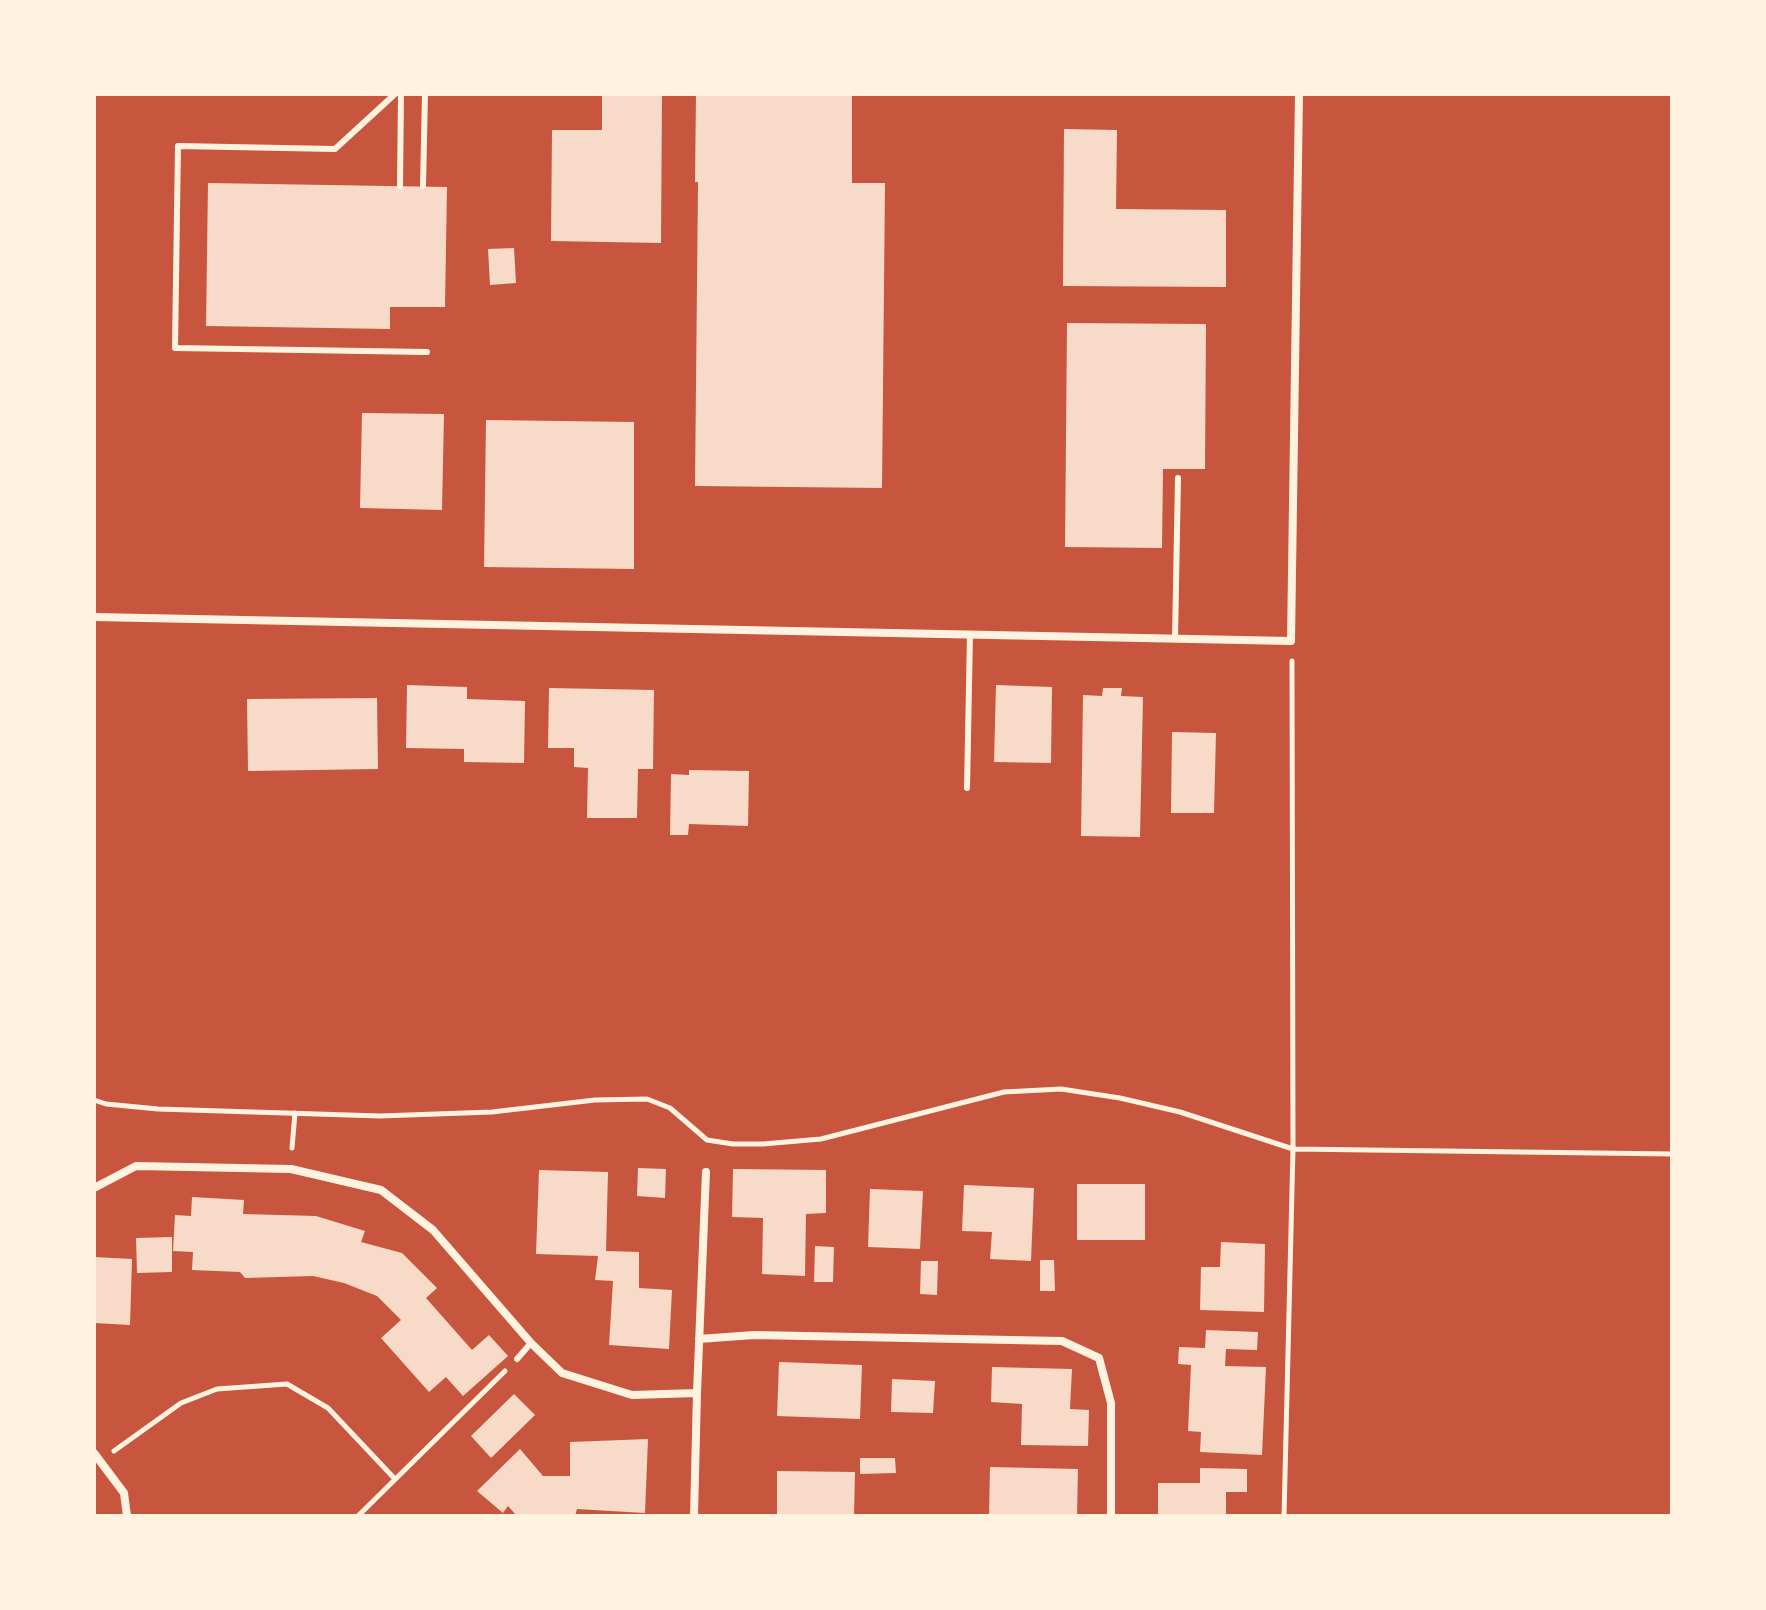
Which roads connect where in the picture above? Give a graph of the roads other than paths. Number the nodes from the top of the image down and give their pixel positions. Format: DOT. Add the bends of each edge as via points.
graph roads {
  1 [pos="398,94"];
  2 [pos="425,94"];
  3 [pos="1299,94"];
  4 [pos="400,186"];
  5 [pos="423,186"];
  6 [pos="427,352"];
  7 [pos="1178,478"];
  8 [pos="94,617"];
  9 [pos="970,634"];
  10 [pos="1175,639"];
  11 [pos="967,788"];
  12 [pos="706,1172"];
  13 [pos="94,1188"];
  14 [pos="699,1339"];
  15 [pos="531,1343"];
  16 [pos="517,1359"];
  17 [pos="697,1393"];
  18 [pos="98,1457"];
  19 [pos="127,1516"];
  20 [pos="694,1516"];
  21 [pos="1111,1516"];
  1 -- 4 [label="lane"];
  1 -- 6 [label="lane" via="335,149 178,146 175,348"];
  2 -- 5 [label="lane"];
  3 -- 10 [label="street" via="1291,641"];
  7 -- 10 [label="lane"];
  8 -- 9 [label="street"];
  9 -- 10 [label="street"];
  9 -- 11 [label="lane"];
  12 -- 14 [label="street"];
  13 -- 15 [label="street" via="136,1166 291,1169 381,1190 433,1230"];
  14 -- 17 [label="street"];
  14 -- 21 [label="street" via="754,1335 1062,1341 1099,1358 1111,1403"];
  15 -- 16 [label="lane"];
  15 -- 17 [label="street" via="562,1373 632,1395"];
  17 -- 20 [label="street"];
  18 -- 19 [label="street" via="124,1493"];
}
